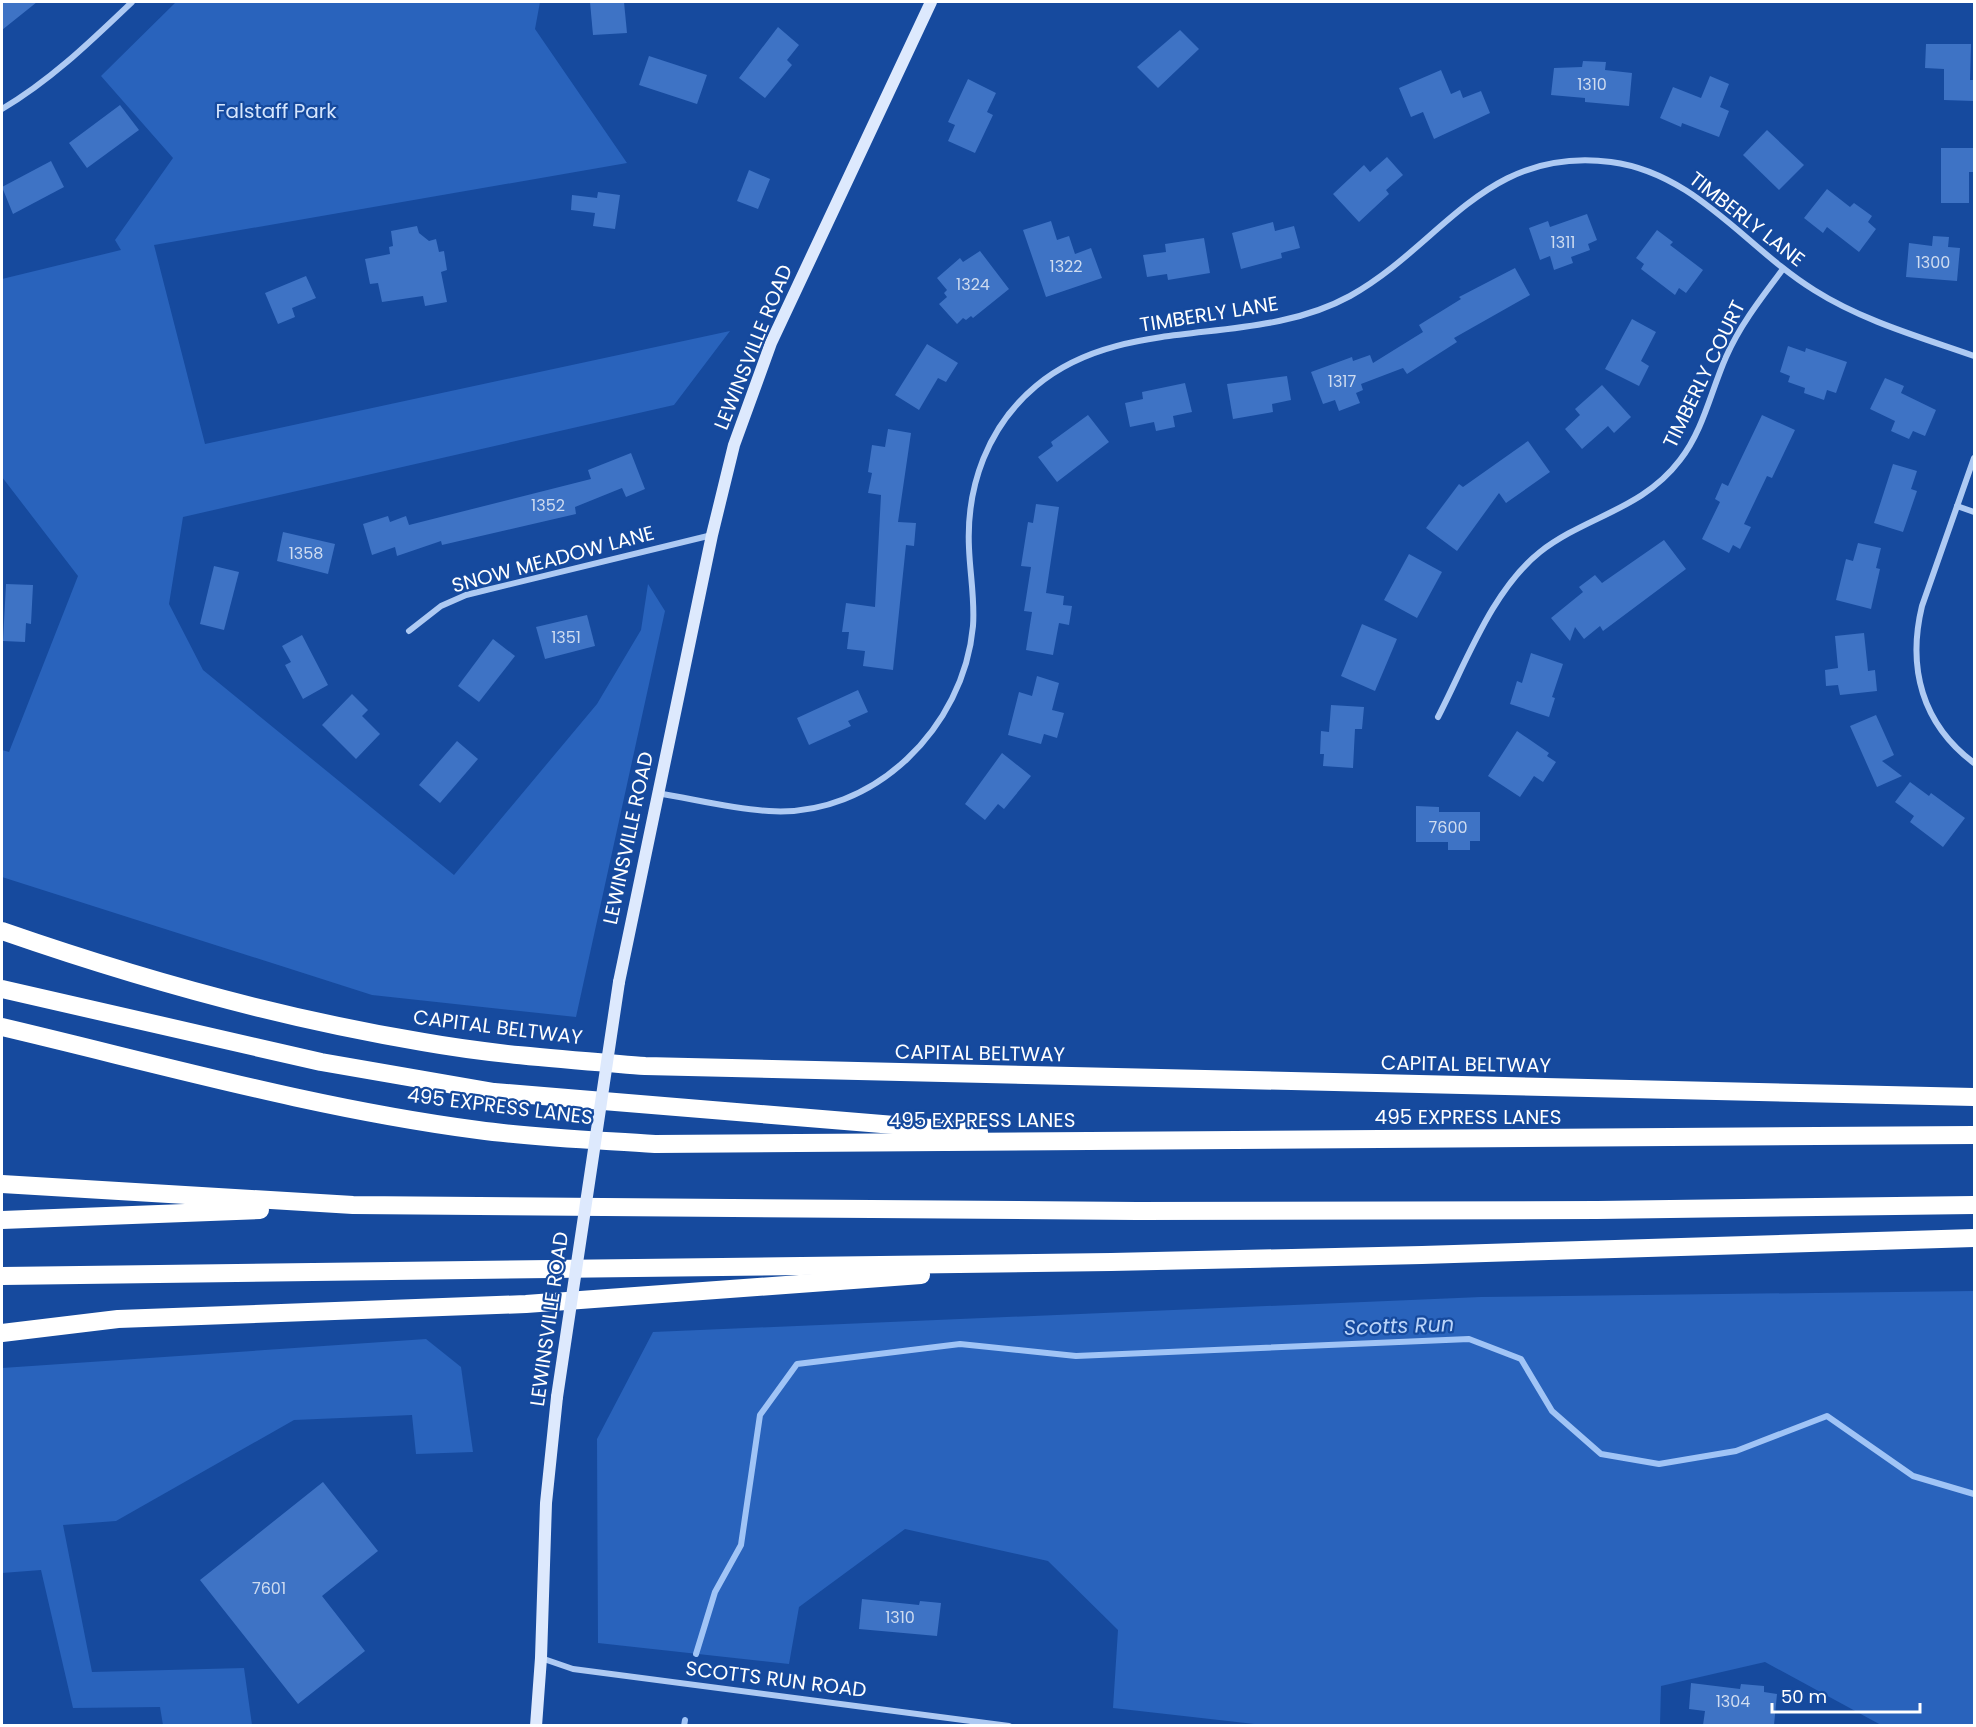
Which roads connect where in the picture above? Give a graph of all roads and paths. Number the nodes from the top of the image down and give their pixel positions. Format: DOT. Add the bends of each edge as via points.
graph roads {
  1 [pos="132,2"];
  2 [pos="931,2"];
  3 [pos="2,110"];
  4 [pos="1783,269"];
  5 [pos="1974,356"];
  6 [pos="1974,458"];
  7 [pos="1957,506"];
  8 [pos="1974,512"];
  9 [pos="712,535"];
  10 [pos="409,631"];
  11 [pos="1438,717"];
  12 [pos="1974,763"];
  13 [pos="657,794"];
  14 [pos="2,931"];
  15 [pos="2,989"];
  16 [pos="2,1027"];
  17 [pos="1974,1097"];
  18 [pos="1974,1135"];
  19 [pos="1097,1142"];
  20 [pos="2,1185"];
  21 [pos="353,1205"];
  22 [pos="1974,1205"];
  23 [pos="2,1220"];
  24 [pos="1974,1238"];
  25 [pos="1111,1262"];
  26 [pos="2,1276"];
  27 [pos="2,1333"];
  28 [pos="541,1658"];
  29 [pos="536,1725"];
  30 [pos="1009,1725"];
  1 -- 3 [label="street" via="70,62"];
  2 -- 9 [label="main road, LEWINSVILLE ROAD" via="771,343 734,445"];
  4 -- 5 [label="street, TIMBERLY LANE" via="1854,312"];
  4 -- 11 [label="street, TIMBERLY COURT" via="1745,321 1727,355 1696,435 1680,460 1661,482 1637,500 1566,535 1521,569 1502,593"];
  4 -- 13 [label="street, TIMBERLY LANE" via="1709,205 1668,179 1612,162 1549,164 1492,186 1466,203 1379,277 1316,311 1282,321 1113,346 1086,355 1059,369 1012,410 993,437 980,466 971,495 968,525 973,622 969,654 949,708 912,756 858,793 801,810 770,812"];
  6 -- 7 [label="street"];
  7 -- 8 [label="street"];
  7 -- 12 [label="street" via="1922,606 1915,656 1927,705 1943,734"];
  9 -- 10 [label="street, SNOW MEADOW LANE" via="466,595 441,606"];
  9 -- 13 [label="main road, LEWINSVILLE ROAD"];
  13 -- 28 [label="main road, LEWINSVILLE ROAD, bridge" via="619,982 557,1397 546,1503"];
  14 -- 17 [label="highway, CAPITAL BELTWAY" via="209,996 315,1022 425,1043 623,1064"];
  15 -- 19 [label="highway" via="321,1062 494,1092"];
  16 -- 19 [label="highway, 495 EXPRESS LANES" via="318,1102 478,1130 655,1144"];
  18 -- 19 [label="highway, 495 EXPRESS LANES"];
  20 -- 21 [label="highway"];
  21 -- 22 [label="highway" via="1161,1211"];
  21 -- 23 [label="highway"];
  24 -- 25 [label="highway"];
  25 -- 26 [label="highway"];
  25 -- 27 [label="highway" via="548,1303 118,1319"];
  28 -- 29 [label="main road, LEWINSVILLE ROAD"];
  28 -- 30 [label="street, SCOTTS RUN ROAD" via="573,1669"];
}
